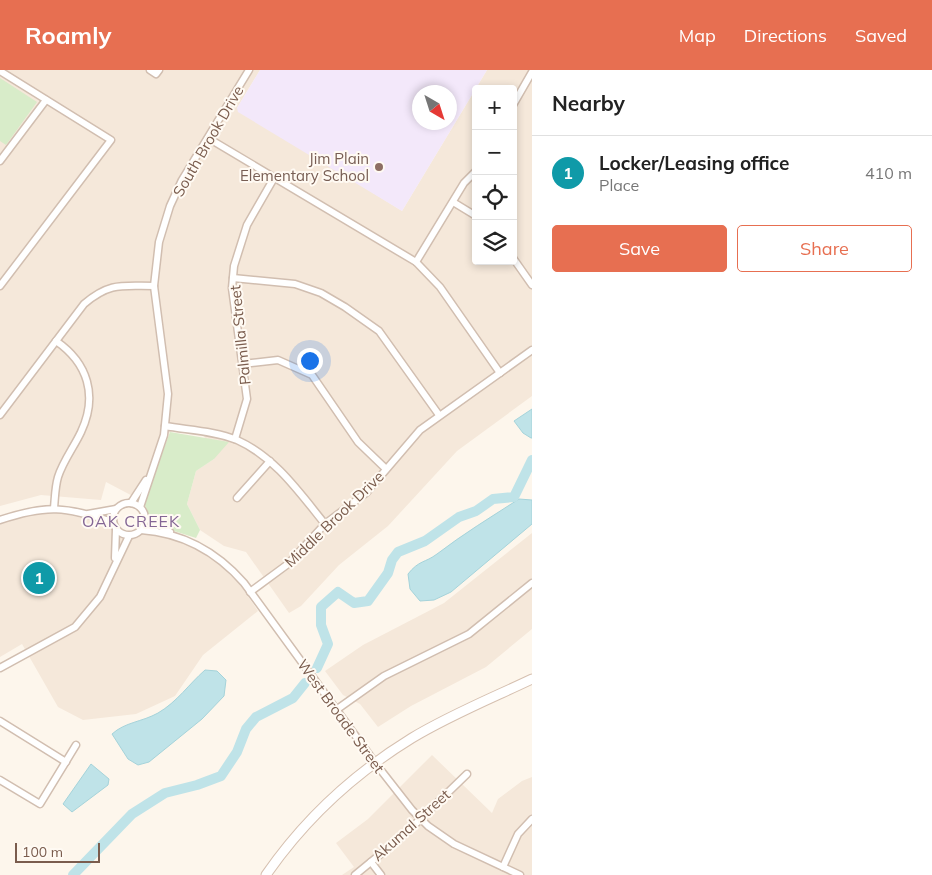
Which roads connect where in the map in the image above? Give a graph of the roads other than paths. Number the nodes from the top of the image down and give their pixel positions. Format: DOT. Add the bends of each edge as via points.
graph roads {
  1 [pos="249,70"];
  2 [pos="0,71"];
  3 [pos="532,72"];
  4 [pos="517,98"];
  5 [pos="46,100"];
  6 [pos="208,138"];
  7 [pos="0,161"];
  8 [pos="472,175"];
  9 [pos="274,178"];
  10 [pos="453,202"];
  11 [pos="472,214"];
  12 [pos="416,262"];
  13 [pos="517,264"];
  14 [pos="233,278"];
  15 [pos="532,285"];
  16 [pos="0,286"];
  17 [pos="154,286"];
  18 [pos="56,341"];
  19 [pos="532,350"];
  20 [pos="242,364"];
  21 [pos="500,373"];
  22 [pos="0,415"];
  23 [pos="439,415"];
  24 [pos="165,426"];
  25 [pos="235,439"];
  26 [pos="270,460"];
  27 [pos="386,469"];
  28 [pos="148,476"];
  29 [pos="237,498"];
  30 [pos="131,503"];
  31 [pos="140,507"];
  32 [pos="54,508"];
  33 [pos="116,509"];
  34 [pos="86,514"];
  35 [pos="146,518"];
  36 [pos="0,520"];
  37 [pos="325,524"];
  38 [pos="114,526"];
  39 [pos="141,530"];
  40 [pos="129,536"];
  41 [pos="180,537"];
  42 [pos="114,569"];
  43 [pos="532,583"];
  44 [pos="250,592"];
  45 [pos="0,668"];
  46 [pos="532,679"];
  47 [pos="336,710"];
  48 [pos="0,721"];
  49 [pos="76,745"];
  50 [pos="66,762"];
  51 [pos="376,764"];
  52 [pos="467,774"];
  53 [pos="0,780"];
  54 [pos="421,819"];
  55 [pos="532,819"];
  56 [pos="371,862"];
  57 [pos="503,868"];
  58 [pos="266,875"];
  59 [pos="355,875"];
  60 [pos="381,875"];
  61 [pos="520,875"];
  1 -- 6 [label="street, South Brook Drive"];
  2 -- 5 [label="street"];
  3 -- 4 [label="street"];
  5 -- 7 [label="street"];
  5 -- 16 [label="street" via="111,140"];
  6 -- 9 [label="street"];
  6 -- 17 [label="street, South Brook Drive" via="170,206 159,242"];
  8 -- 10 [label="street"];
  9 -- 12 [label="street"];
  9 -- 14 [label="street, Palmilla Street" via="247,225"];
  10 -- 11 [label="street"];
  10 -- 12 [label="street"];
  12 -- 21 [label="street" via="440,287"];
  13 -- 15 [label="street"];
  14 -- 20 [label="street, Palmilla Street"];
  14 -- 23 [label="street" via="295,284 321,293 345,307 379,331"];
  17 -- 18 [label="street" via="111,286 96,294 84,304"];
  17 -- 24 [label="street, South Brook Drive" via="168,394"];
  18 -- 22 [label="street"];
  18 -- 32 [label="street" via="71,353 86,373 90,394 88,416 58,476"];
  19 -- 21 [label="street, Middle Brook Drive"];
  20 -- 25 [label="street, Palmilla Street" via="247,399"];
  20 -- 27 [label="street" via="278,360 312,375 358,442"];
  21 -- 23 [label="street, Middle Brook Drive"];
  23 -- 27 [label="street, Middle Brook Drive" via="407,444"];
  24 -- 25 [label="street"];
  24 -- 28 [label="street, South Brook Drive"];
  25 -- 26 [label="street"];
  26 -- 29 [label="street"];
  26 -- 37 [label="street"];
  27 -- 37 [label="street, Middle Brook Drive" via="366,492"];
  28 -- 30 [label="street, South Brook Drive"];
  28 -- 31 [label="street, South Brook Drive"];
  30 -- 31 [label="street"];
  30 -- 33 [label="street"];
  31 -- 35 [label="street"];
  32 -- 34 [label="street"];
  32 -- 36 [label="street"];
  33 -- 34 [label="street"];
  33 -- 38 [label="street"];
  34 -- 38 [label="street"];
  35 -- 39 [label="street"];
  35 -- 41 [label="street, West Broade Street"];
  37 -- 44 [label="street, Middle Brook Drive" via="288,564"];
  38 -- 40 [label="street"];
  38 -- 42 [label="street" via="117,542"];
  39 -- 40 [label="street"];
  39 -- 41 [label="street, West Broade Street"];
  40 -- 42 [label="street"];
  41 -- 44 [label="street, West Broade Street" via="208,550 224,562"];
  42 -- 45 [label="street" via="100,597 75,627"];
  43 -- 47 [label="street" via="469,634 384,676"];
  44 -- 47 [label="street, West Broade Street"];
  46 -- 51 [label="street" via="444,720"];
  47 -- 51 [label="street, West Broade Street"];
  48 -- 50 [label="street"];
  49 -- 50 [label="street"];
  50 -- 53 [label="street" via="40,804"];
  51 -- 54 [label="street, West Broade Street"];
  51 -- 58 [label="street" via="326,804 299,832"];
  52 -- 54 [label="street, Akumal Street"];
  54 -- 56 [label="street, Akumal Street"];
  54 -- 57 [label="street, West Broade Street" via="459,847"];
  55 -- 57 [label="street" via="518,834"];
  56 -- 59 [label="street, Akumal Street"];
  56 -- 60 [label="street"];
  57 -- 61 [label="street, West Broade Street"];
}
